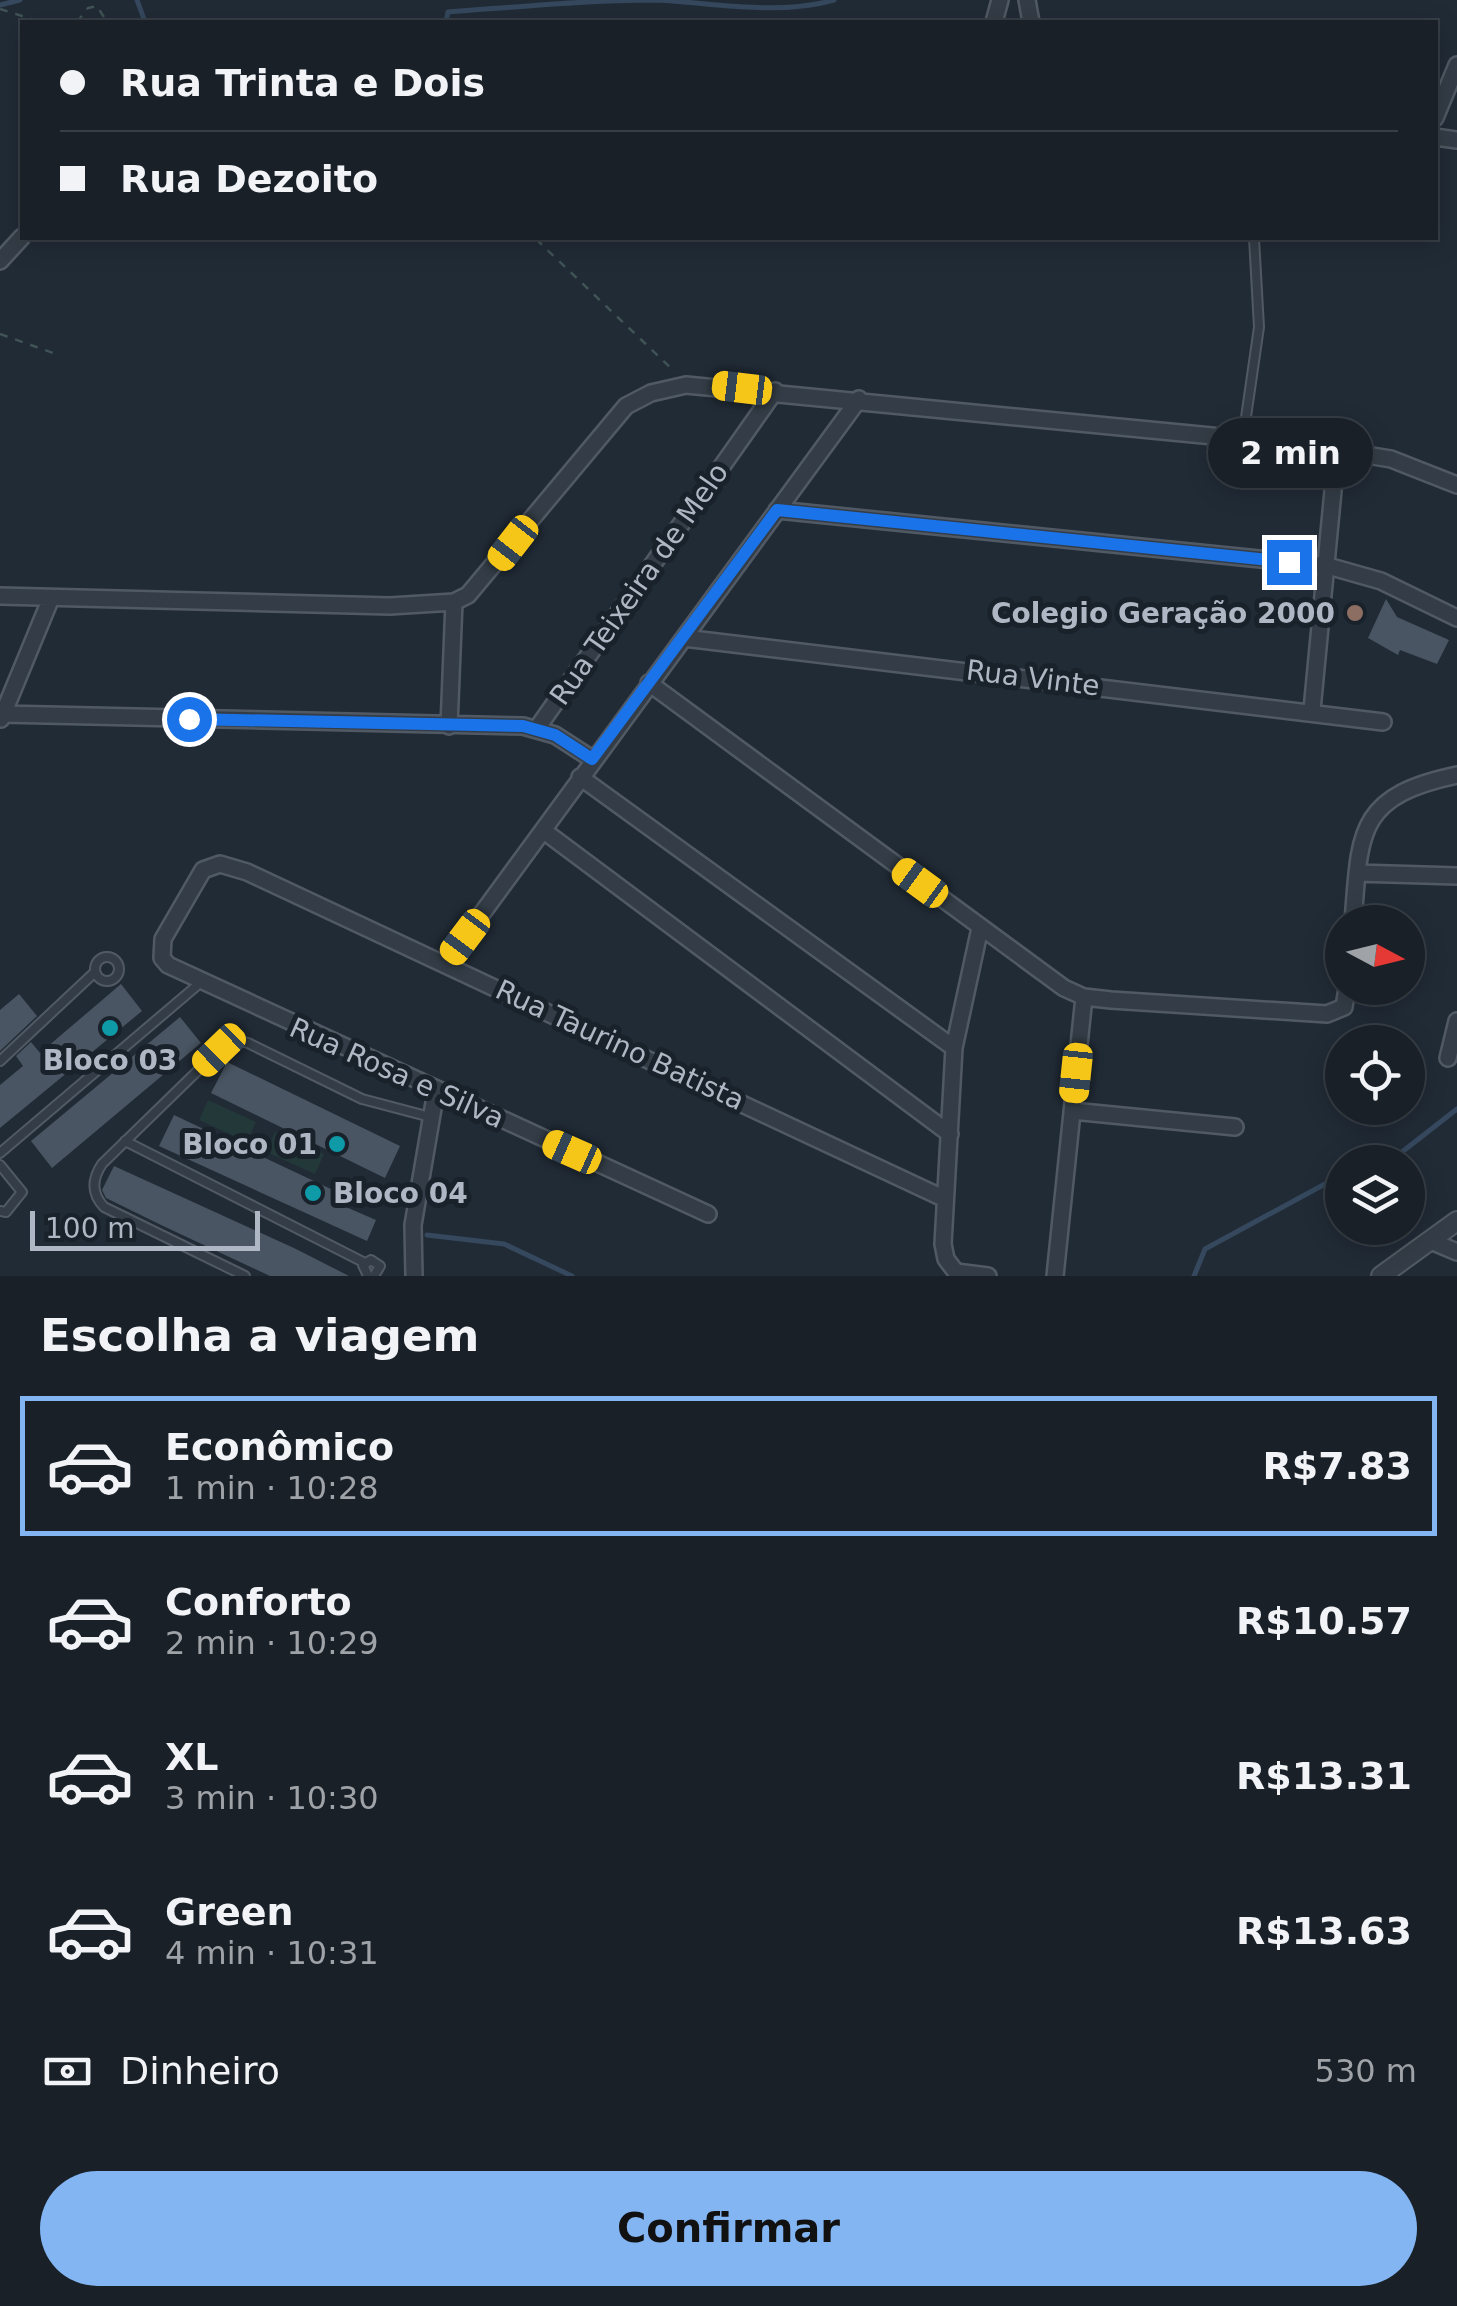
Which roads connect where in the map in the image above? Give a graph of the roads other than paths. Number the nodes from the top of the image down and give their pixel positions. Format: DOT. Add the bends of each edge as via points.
graph roads {
  1 [pos="1457,65"];
  2 [pos="1438,111"];
  3 [pos="20,239"];
  4 [pos="1254,240"];
  5 [pos="0,261"];
  6 [pos="774,391"];
  7 [pos="859,400"];
  8 [pos="1243,438"];
  9 [pos="1337,449"];
  10 [pos="1457,485"];
  11 [pos="777,510"];
  12 [pos="1328,566"];
  13 [pos="0,596"];
  14 [pos="51,598"];
  15 [pos="454,602"];
  16 [pos="1457,618"];
  17 [pos="684,638"];
  18 [pos="648,683"];
  19 [pos="1312,710"];
  20 [pos="2,718"];
  21 [pos="1383,722"];
  22 [pos="449,726"];
  23 [pos="538,727"];
  24 [pos="592,759"];
  25 [pos="1457,775"];
  26 [pos="580,777"];
  27 [pos="544,831"];
  28 [pos="1357,873"];
  29 [pos="1457,876"];
  30 [pos="1354,905"];
  31 [pos="980,928"];
  32 [pos="163,939"];
  33 [pos="445,964"];
  34 [pos="95,972"];
  35 [pos="200,983"];
  36 [pos="1084,997"];
  37 [pos="1344,1005"];
  38 [pos="1457,1021"];
  39 [pos="954,1048"];
  40 [pos="1448,1058"];
  41 [pos="0,1061"];
  42 [pos="436,1091"];
  43 [pos="1072,1111"];
  44 [pos="434,1118"];
  45 [pos="1235,1127"];
  46 [pos="950,1134"];
  47 [pos="125,1141"];
  48 [pos="0,1153"];
  49 [pos="0,1165"];
  50 [pos="946,1199"];
  51 [pos="0,1211"];
  52 [pos="708,1214"];
  53 [pos="1457,1222"];
  54 [pos="1430,1241"];
  55 [pos="1457,1252"];
  56 [pos="364,1263"];
  57 [pos="245,1276"];
  58 [pos="371,1276"];
  59 [pos="414,1276"];
  60 [pos="988,1276"];
  61 [pos="1055,1276"];
  62 [pos="1381,1276"];
  1 -- 2 [label="street"];
  3 -- 5 [label="street"];
  4 -- 8 [label="lane" via="1259,327"];
  6 -- 7 [label="street"];
  6 -- 15 [label="street" via="686,385 626,406 489,574"];
  6 -- 23 [label="street, Rua Teixeira de Melo"];
  7 -- 8 [label="street"];
  7 -- 11 [label="street"];
  8 -- 9 [label="street"];
  9 -- 10 [label="street" via="1390,459"];
  9 -- 12 [label="street"];
  11 -- 12 [label="street"];
  11 -- 17 [label="street"];
  12 -- 16 [label="street" via="1381,581"];
  12 -- 19 [label="street"];
  13 -- 14 [label="street"];
  14 -- 15 [label="street"];
  14 -- 20 [label="street"];
  15 -- 22 [label="street"];
  17 -- 18 [label="street"];
  17 -- 19 [label="street, Rua Vinte"];
  18 -- 24 [label="street"];
  18 -- 31 [label="street"];
  19 -- 21 [label="street, Rua Vinte"];
  20 -- 22 [label="street"];
  22 -- 23 [label="street"];
  23 -- 24 [label="street"];
  24 -- 26 [label="street"];
  25 -- 28 [label="street" via="1411,789 1372,814"];
  26 -- 27 [label="street"];
  26 -- 39 [label="street"];
  27 -- 33 [label="street"];
  27 -- 46 [label="street"];
  28 -- 29 [label="street"];
  28 -- 30 [label="street"];
  31 -- 36 [label="street"];
  31 -- 39 [label="street"];
  32 -- 33 [label="street, Rua Taurino Batista" via="203,870 220,864"];
  32 -- 35 [label="street, Rua Rosa e Silva" via="162,958"];
  33 -- 50 [label="street, Rua Taurino Batista"];
  34 -- 41 [label="lane"];
  35 -- 42 [label="street, Rua Rosa e Silva"];
  35 -- 48 [label="lane"];
  36 -- 37 [label="street" via="1327,1014"];
  36 -- 43 [label="street"];
  38 -- 40 [label="street"];
  39 -- 46 [label="street"];
  42 -- 44 [label="street"];
  42 -- 52 [label="street, Rua Rosa e Silva"];
  43 -- 45 [label="street"];
  43 -- 61 [label="street"];
  44 -- 47 [label="lane" via="362,1098 236,1040"];
  44 -- 59 [label="street" via="412,1225"];
  46 -- 50 [label="street"];
  47 -- 56 [label="lane"];
  47 -- 57 [label="lane" via="97,1172 97,1200"];
  49 -- 51 [label="lane" via="22,1192"];
  50 -- 60 [label="street" via="950,1267"];
  53 -- 54 [label="street"];
  54 -- 55 [label="street"];
  54 -- 62 [label="street"];
  56 -- 58 [label="lane"];
  56 -- 58 [label="lane" via="379,1264"];
}
